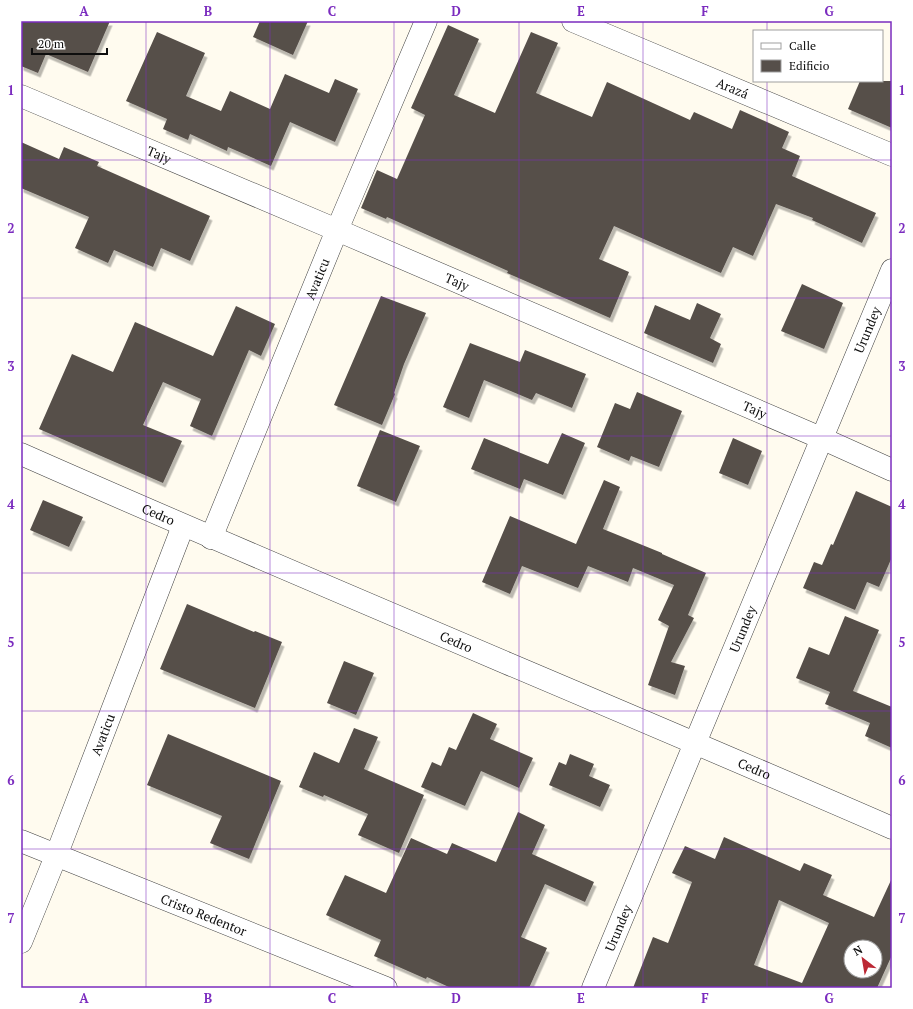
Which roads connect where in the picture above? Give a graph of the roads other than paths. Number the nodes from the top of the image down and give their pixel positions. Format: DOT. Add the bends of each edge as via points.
graph roads {
  1 [pos="426,21"];
  2 [pos="573,21"];
  3 [pos="21,96"];
  4 [pos="892,155"];
  5 [pos="338,230"];
  6 [pos="892,270"];
  7 [pos="821,438"];
  8 [pos="21,454"];
  9 [pos="892,470"];
  10 [pos="183,526"];
  11 [pos="211,538"];
  12 [pos="695,742"];
  13 [pos="892,828"];
  14 [pos="21,842"];
  15 [pos="56,856"];
  16 [pos="21,942"];
  17 [pos="386,988"];
  18 [pos="593,988"];
  1 -- 5 [label="street, Avaticu"];
  2 -- 4 [label="street, Arazá"];
  3 -- 5 [label="street, Tajy"];
  5 -- 7 [label="street, Tajy"];
  5 -- 11 [label="street, Avaticu"];
  6 -- 7 [label="street, Urundey"];
  7 -- 9 [label="street, Tajy"];
  7 -- 12 [label="street, Urundey"];
  8 -- 10 [label="street, Cedro"];
  10 -- 11 [label="street, Cedro"];
  10 -- 15 [label="street, Avaticu"];
  11 -- 12 [label="street, Cedro"];
  12 -- 13 [label="street, Cedro"];
  12 -- 18 [label="street, Urundey"];
  14 -- 15 [label="street, Cristo Redentor"];
  15 -- 16 [label="street, Avaticu"];
  15 -- 17 [label="street, Cristo Redentor"];
}
